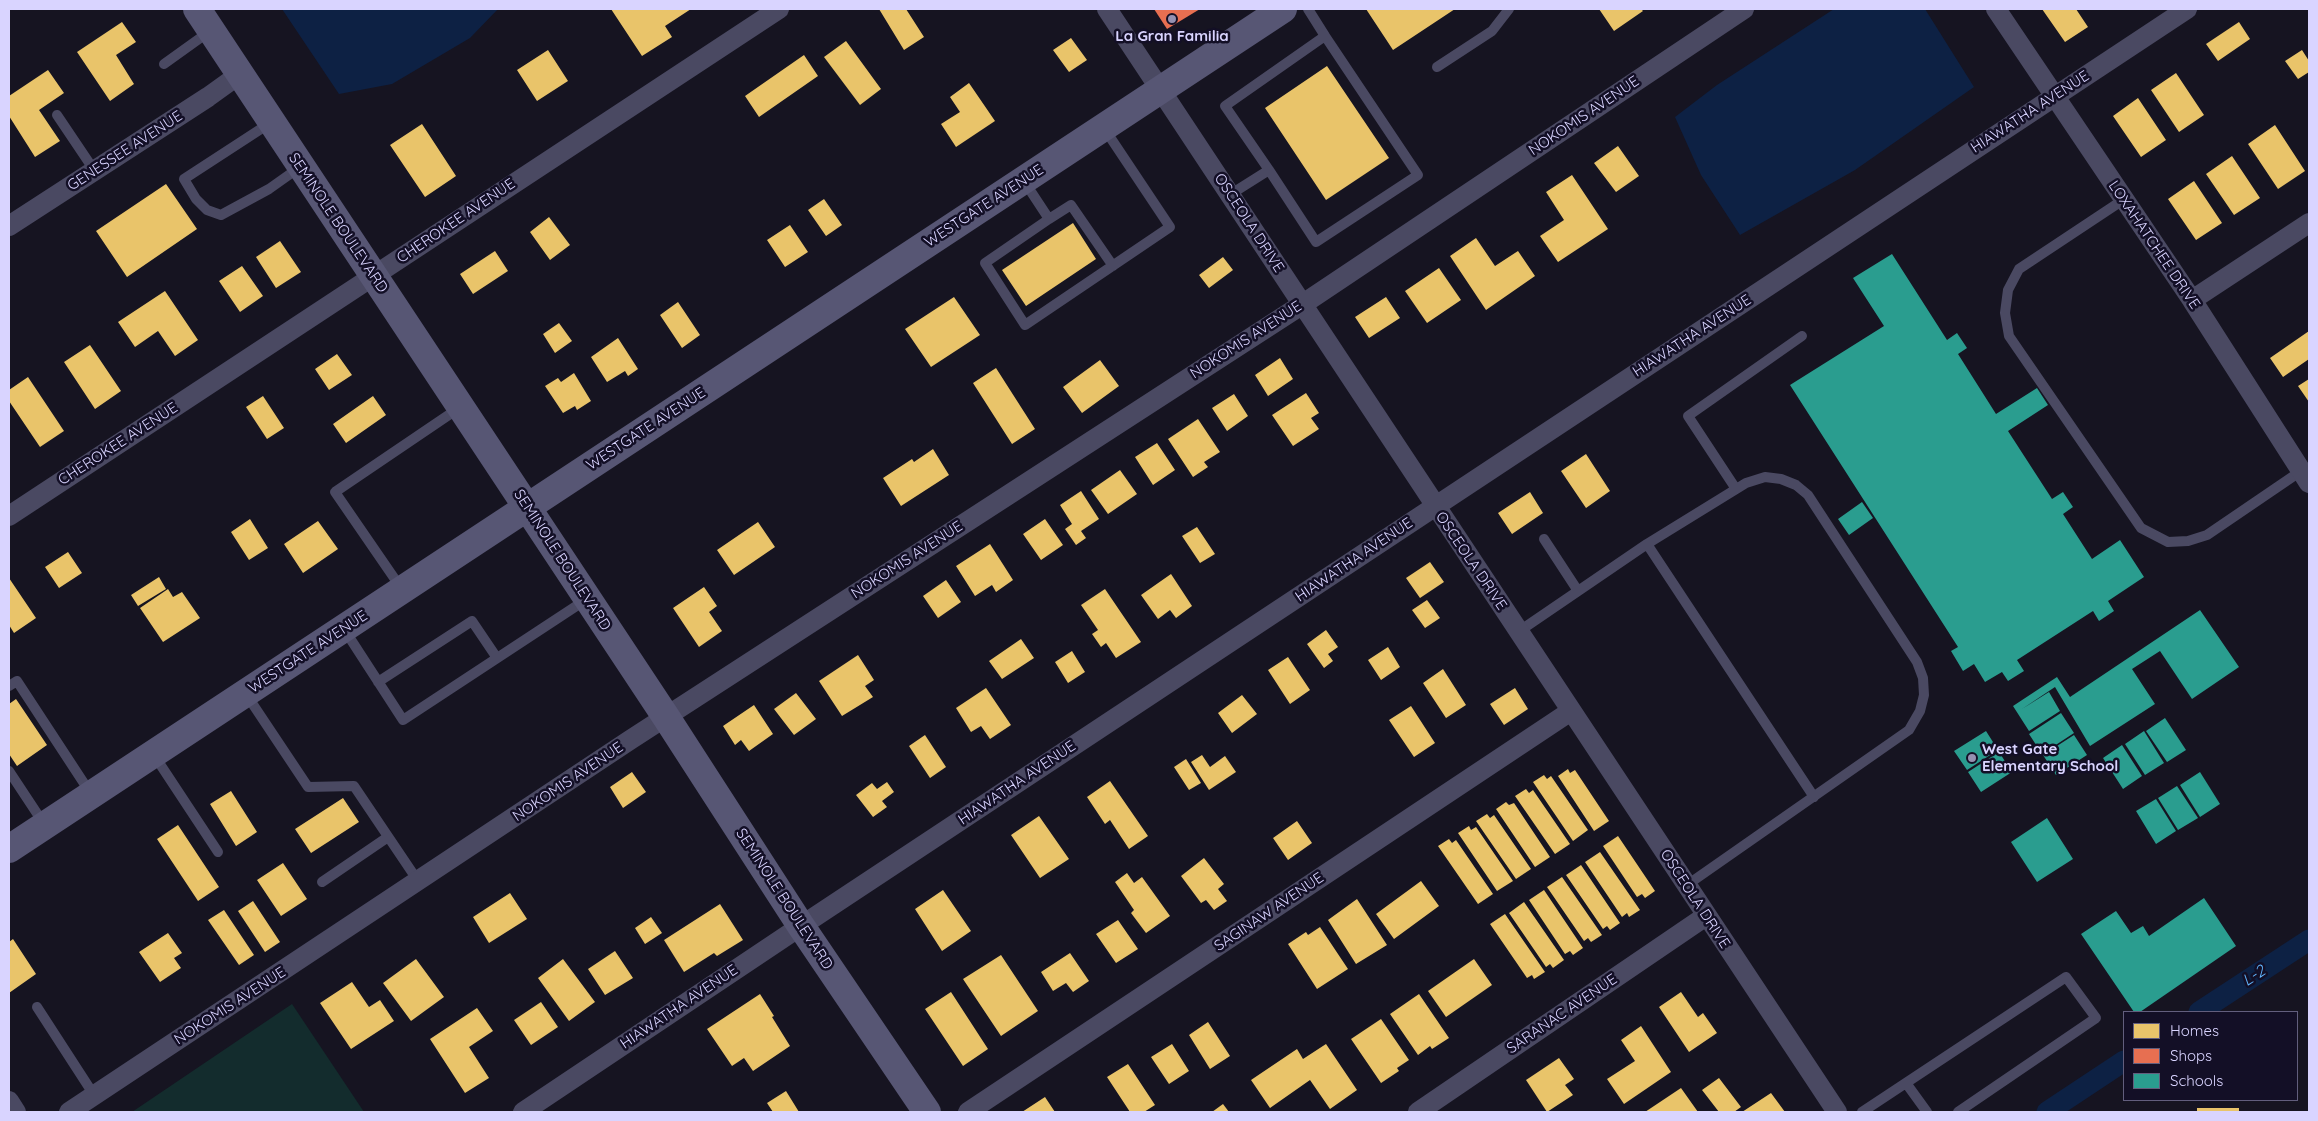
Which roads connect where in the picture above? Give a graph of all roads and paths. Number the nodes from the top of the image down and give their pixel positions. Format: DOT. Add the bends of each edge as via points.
graph roads {
  1 [pos="779,9"];
  2 [pos="1107,9"];
  3 [pos="1283,9"];
  4 [pos="1308,9"];
  5 [pos="1510,9"];
  6 [pos="1744,9"];
  7 [pos="1996,9"];
  8 [pos="2187,9"];
  9 [pos="204,20"];
  10 [pos="1325,36"];
  11 [pos="164,64"];
  12 [pos="1438,67"];
  13 [pos="240,74"];
  14 [pos="1161,89"];
  15 [pos="2054,96"];
  16 [pos="57,115"];
  17 [pos="272,122"];
  18 [pos="1104,127"];
  19 [pos="301,166"];
  20 [pos="94,170"];
  21 [pos="1269,170"];
  22 [pos="1024,180"];
  23 [pos="1230,194"];
  24 [pos="2123,200"];
  25 [pos="1049,219"];
  26 [pos="2309,223"];
  27 [pos="9,226"];
  28 [pos="1113,266"];
  29 [pos="374,276"];
  30 [pos="2192,300"];
  31 [pos="1303,304"];
  32 [pos="1802,336"];
  33 [pos="460,407"];
  34 [pos="2305,477"];
  35 [pos="1736,489"];
  36 [pos="1435,506"];
  37 [pos="527,508"];
  38 [pos="9,516"];
  39 [pos="1544,538"];
  40 [pos="1647,544"];
  41 [pos="402,590"];
  42 [pos="1578,590"];
  43 [pos="587,599"];
  44 [pos="343,628"];
  45 [pos="1518,632"];
  46 [pos="497,658"];
  47 [pos="378,682"];
  48 [pos="9,686"];
  49 [pos="245,693"];
  50 [pos="1571,711"];
  51 [pos="666,717"];
  52 [pos="153,754"];
  53 [pos="9,771"];
  54 [pos="91,794"];
  55 [pos="1814,797"];
  56 [pos="45,825"];
  57 [pos="388,837"];
  58 [pos="9,849"];
  59 [pos="218,852"];
  60 [pos="418,881"];
  61 [pos="322,882"];
  62 [pos="1687,885"];
  63 [pos="1706,916"];
  64 [pos="801,926"];
  65 [pos="37,1006"];
  66 [pos="1906,1083"];
  67 [pos="94,1095"];
  68 [pos="9,1101"];
  69 [pos="16,1112"];
  70 [pos="69,1112"];
  71 [pos="523,1112"];
  72 [pos="927,1112"];
  73 [pos="968,1112"];
  74 [pos="1418,1112"];
  75 [pos="1838,1112"];
  76 [pos="1862,1112"];
  77 [pos="1927,1112"];
  78 [pos="1958,1112"];
  1 -- 29 [label="street, CHEROKEE AVENUE"];
  2 -- 14 [label="street, OSCEOLA DRIVE"];
  3 -- 14 [label="street, WESTGATE AVENUE"];
  4 -- 10 [label="lane"];
  5 -- 12 [label="lane" via="1492,31"];
  6 -- 31 [label="street, NOKOMIS AVENUE"];
  7 -- 15 [label="street, LOXAHATCHEE DRIVE"];
  8 -- 15 [label="street, HIAWATHA AVENUE"];
  9 -- 11 [label="lane"];
  9 -- 13 [label="street, SEMINOLE BOULEVARD"];
  10 -- 21 [label="lane" via="1225,106"];
  10 -- 21 [label="lane" via="1418,175 1316,242"];
  13 -- 17 [label="street, SEMINOLE BOULEVARD"];
  13 -- 20 [label="street, GENESSEE AVENUE"];
  14 -- 18 [label="street, WESTGATE AVENUE"];
  14 -- 23 [label="street, OSCEOLA DRIVE"];
  15 -- 24 [label="street, LOXAHATCHEE DRIVE"];
  15 -- 36 [label="street, HIAWATHA AVENUE"];
  16 -- 20 [label="lane"];
  17 -- 19 [label="street, SEMINOLE BOULEVARD"];
  17 -- 19 [label="lane" via="184,179 196,199 206,210 221,216 269,189"];
  18 -- 22 [label="street, WESTGATE AVENUE"];
  18 -- 28 [label="lane" via="1170,227"];
  19 -- 29 [label="street, SEMINOLE BOULEVARD"];
  20 -- 27 [label="street, GENESSEE AVENUE"];
  21 -- 23 [label="lane"];
  22 -- 25 [label="lane"];
  22 -- 37 [label="street, WESTGATE AVENUE"];
  23 -- 31 [label="street, OSCEOLA DRIVE"];
  24 -- 30 [label="street, LOXAHATCHEE DRIVE"];
  24 -- 34 [label="lane" via="2019,269 2008,290 2005,313 2009,336 2141,528 2168,542 2188,541 2207,534"];
  25 -- 28 [label="lane" via="1072,205"];
  25 -- 28 [label="lane" via="985,263 1025,325"];
  26 -- 30 [label="street"];
  29 -- 33 [label="street, SEMINOLE BOULEVARD"];
  29 -- 38 [label="street, CHEROKEE AVENUE"];
  30 -- 34 [label="street, LOXAHATCHEE DRIVE"];
  31 -- 36 [label="street, OSCEOLA DRIVE"];
  31 -- 51 [label="street, NOKOMIS AVENUE"];
  32 -- 35 [label="lane" via="1688,416"];
  33 -- 37 [label="street, SEMINOLE BOULEVARD"];
  33 -- 41 [label="lane" via="334,492"];
  35 -- 40 [label="lane"];
  35 -- 55 [label="lane" via="1746,482 1781,479 1796,484 1808,495 1917,662 1923,678 1924,695 1920,711 1909,730"];
  36 -- 45 [label="street, OSCEOLA DRIVE"];
  36 -- 64 [label="street, HIAWATHA AVENUE"];
  37 -- 41 [label="street, WESTGATE AVENUE"];
  37 -- 43 [label="street, SEMINOLE BOULEVARD"];
  39 -- 42 [label="lane"];
  40 -- 42 [label="lane"];
  40 -- 55 [label="lane"];
  41 -- 44 [label="street, WESTGATE AVENUE"];
  42 -- 45 [label="lane"];
  43 -- 46 [label="lane"];
  43 -- 51 [label="street, SEMINOLE BOULEVARD"];
  44 -- 47 [label="lane"];
  44 -- 49 [label="street, WESTGATE AVENUE"];
  45 -- 50 [label="street, OSCEOLA DRIVE"];
  46 -- 47 [label="lane" via="472,621"];
  46 -- 47 [label="lane" via="403,720"];
  48 -- 54 [label="lane" via="17,681"];
  49 -- 52 [label="street, WESTGATE AVENUE"];
  49 -- 57 [label="lane" via="308,787 354,786"];
  50 -- 62 [label="street, OSCEOLA DRIVE"];
  50 -- 73 [label="street, SAGINAW AVENUE"];
  51 -- 60 [label="street, NOKOMIS AVENUE"];
  51 -- 64 [label="street, SEMINOLE BOULEVARD"];
  52 -- 54 [label="street, WESTGATE AVENUE"];
  52 -- 59 [label="lane"];
  53 -- 56 [label="lane"];
  54 -- 56 [label="street, WESTGATE AVENUE"];
  55 -- 62 [label="lane"];
  56 -- 58 [label="street, WESTGATE AVENUE"];
  57 -- 60 [label="lane"];
  57 -- 61 [label="lane"];
  60 -- 67 [label="street, NOKOMIS AVENUE"];
  62 -- 63 [label="street, OSCEOLA DRIVE"];
  63 -- 74 [label="street, SARANAC AVENUE"];
  63 -- 75 [label="street, OSCEOLA DRIVE"];
  64 -- 71 [label="street, HIAWATHA AVENUE"];
  64 -- 72 [label="street, SEMINOLE BOULEVARD"];
  65 -- 67 [label="lane"];
  66 -- 76 [label="lane"];
  66 -- 77 [label="lane"];
  66 -- 78 [label="lane" via="2066,976 2096,1018"];
  67 -- 70 [label="street, NOKOMIS AVENUE"];
  68 -- 69 [label="street"];
}
